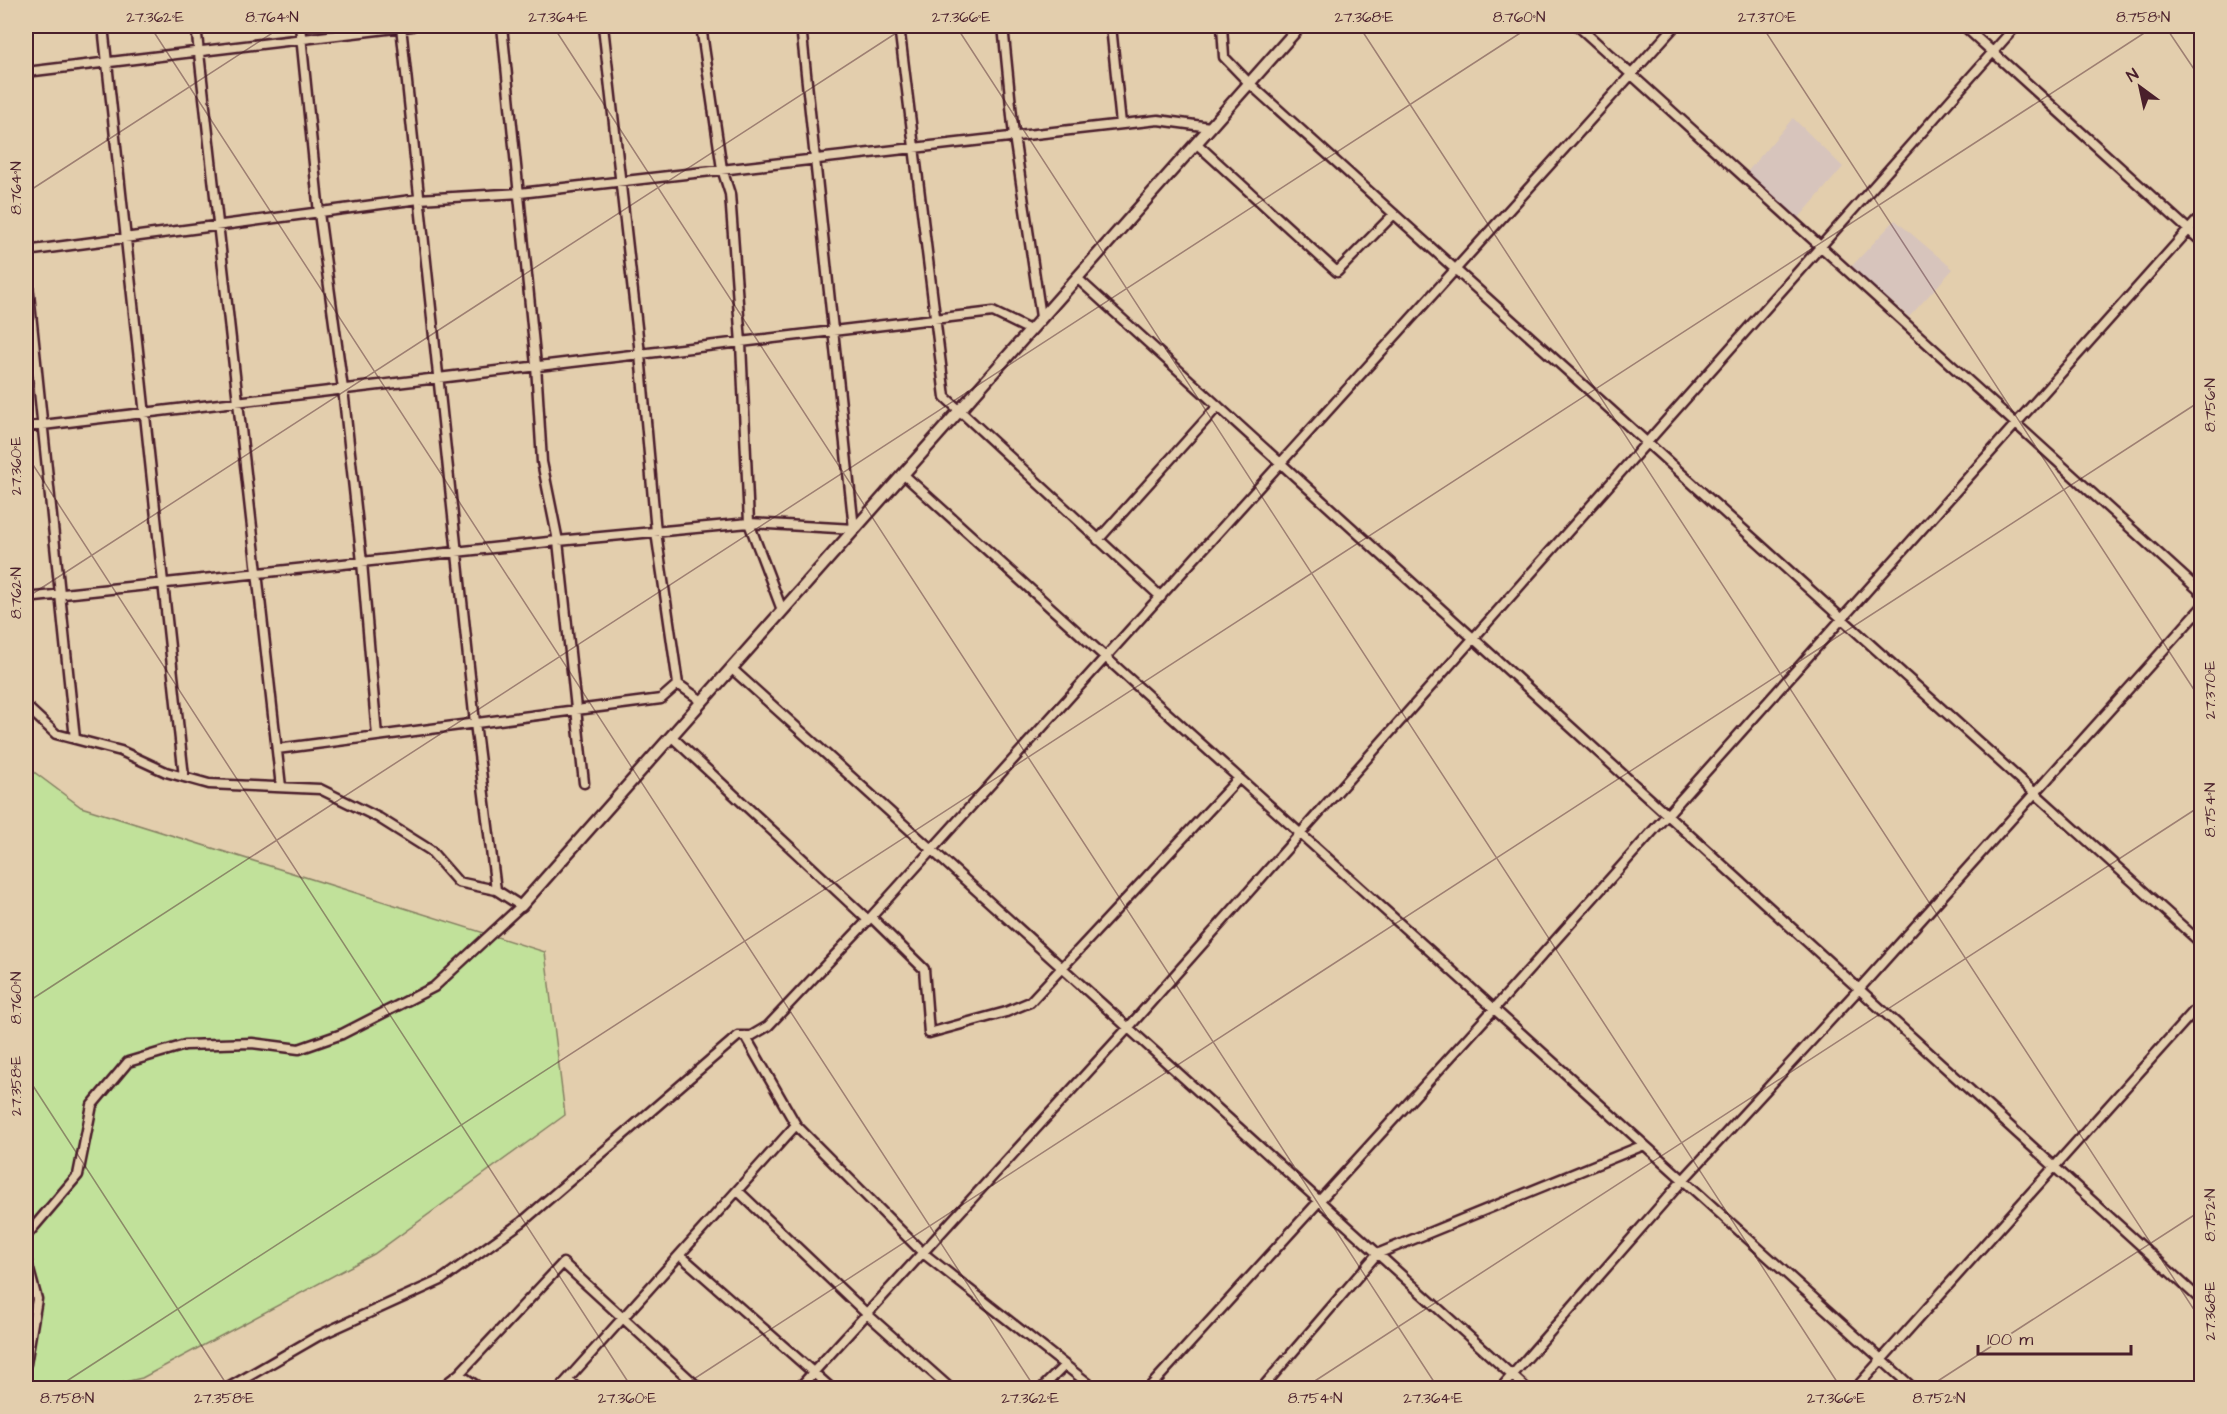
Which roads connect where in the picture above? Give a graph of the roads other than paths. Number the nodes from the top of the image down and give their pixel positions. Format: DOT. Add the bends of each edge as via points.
graph roads {
  1 [pos="103,26"];
  2 [pos="196,26"];
  3 [pos="300,26"];
  4 [pos="401,26"];
  5 [pos="412,26"];
  6 [pos="502,26"];
  7 [pos="603,26"];
  8 [pos="701,26"];
  9 [pos="801,26"];
  10 [pos="899,26"];
  11 [pos="1003,26"];
  12 [pos="1111,26"];
  13 [pos="1222,26"];
  14 [pos="1300,26"];
  15 [pos="1578,26"];
  16 [pos="1675,26"];
  17 [pos="1964,26"];
  18 [pos="2016,26"];
  19 [pos="301,40"];
  20 [pos="199,52"];
  21 [pos="1993,52"];
  22 [pos="106,62"];
  23 [pos="26,72"];
  24 [pos="1631,74"];
  25 [pos="1249,83"];
  26 [pos="1121,124"];
  27 [pos="1210,127"];
  28 [pos="1014,136"];
  29 [pos="1196,143"];
  30 [pos="913,147"];
  31 [pos="815,158"];
  32 [pos="722,169"];
  33 [pos="620,181"];
  34 [pos="520,193"];
  35 [pos="419,199"];
  36 [pos="319,213"];
  37 [pos="1394,214"];
  38 [pos="2202,215"];
  39 [pos="219,227"];
  40 [pos="2188,230"];
  41 [pos="126,238"];
  42 [pos="2202,242"];
  43 [pos="1820,246"];
  44 [pos="26,251"];
  45 [pos="26,266"];
  46 [pos="1455,269"];
  47 [pos="1077,278"];
  48 [pos="1041,317"];
  49 [pos="934,319"];
  50 [pos="1030,330"];
  51 [pos="833,332"];
  52 [pos="741,343"];
  53 [pos="640,354"];
  54 [pos="536,365"];
  55 [pos="439,377"];
  56 [pos="343,389"];
  57 [pos="238,402"];
  58 [pos="1218,406"];
  59 [pos="958,411"];
  60 [pos="145,413"];
  61 [pos="2016,424"];
  62 [pos="42,425"];
  63 [pos="26,428"];
  64 [pos="1647,442"];
  65 [pos="1281,463"];
  66 [pos="903,474"];
  67 [pos="750,523"];
  68 [pos="854,529"];
  69 [pos="656,532"];
  70 [pos="1098,540"];
  71 [pos="558,541"];
  72 [pos="457,552"];
  73 [pos="362,562"];
  74 [pos="257,573"];
  75 [pos="163,584"];
  76 [pos="2202,593"];
  77 [pos="60,595"];
  78 [pos="1161,597"];
  79 [pos="26,598"];
  80 [pos="2202,607"];
  81 [pos="782,610"];
  82 [pos="1842,619"];
  83 [pos="1473,638"];
  84 [pos="1106,657"];
  85 [pos="731,668"];
  86 [pos="678,684"];
  87 [pos="702,701"];
  88 [pos="26,705"];
  89 [pos="575,710"];
  90 [pos="475,723"];
  91 [pos="377,736"];
  92 [pos="671,736"];
  93 [pos="75,739"];
  94 [pos="277,749"];
  95 [pos="184,777"];
  96 [pos="1239,778"];
  97 [pos="584,783"];
  98 [pos="281,788"];
  99 [pos="2034,793"];
  100 [pos="1667,815"];
  101 [pos="1300,833"];
  102 [pos="933,850"];
  103 [pos="496,890"];
  104 [pos="520,906"];
  105 [pos="870,918"];
  106 [pos="2202,944"];
  107 [pos="1063,968"];
  108 [pos="1859,989"];
  109 [pos="2202,1002"];
  110 [pos="1494,1009"];
  111 [pos="1128,1028"];
  112 [pos="745,1036"];
  113 [pos="796,1125"];
  114 [pos="1644,1145"];
  115 [pos="2054,1167"];
  116 [pos="1683,1180"];
  117 [pos="738,1191"];
  118 [pos="1319,1203"];
  119 [pos="26,1236"];
  120 [pos="923,1253"];
  121 [pos="1377,1254"];
  122 [pos="680,1255"];
  123 [pos="26,1259"];
  124 [pos="2202,1301"];
  125 [pos="867,1314"];
  126 [pos="623,1318"];
  127 [pos="1882,1360"];
  128 [pos="26,1364"];
  129 [pos="1064,1366"];
  130 [pos="813,1373"];
  131 [pos="459,1374"];
  132 [pos="1512,1376"];
  133 [pos="568,1380"];
  134 [pos="228,1389"];
  135 [pos="441,1389"];
  136 [pos="480,1389"];
  137 [pos="560,1389"];
  138 [pos="577,1389"];
  139 [pos="699,1389"];
  140 [pos="799,1389"];
  141 [pos="831,1389"];
  142 [pos="950,1389"];
  143 [pos="1042,1389"];
  144 [pos="1094,1389"];
  145 [pos="1149,1389"];
  146 [pos="1262,1389"];
  147 [pos="1501,1389"];
  148 [pos="1526,1389"];
  149 [pos="1856,1389"];
  150 [pos="1913,1389"];
  1 -- 22 [label="street"];
  2 -- 20 [label="street"];
  3 -- 19 [label="street"];
  4 -- 5 [label="street"];
  4 -- 19 [label="street"];
  4 -- 35 [label="street"];
  6 -- 34 [label="street"];
  7 -- 33 [label="street"];
  8 -- 32 [label="street"];
  9 -- 31 [label="street"];
  10 -- 30 [label="street"];
  11 -- 28 [label="street"];
  12 -- 26 [label="street"];
  13 -- 25 [label="street" via="1224,57"];
  14 -- 25 [label="street"];
  15 -- 24 [label="street"];
  16 -- 24 [label="street"];
  17 -- 21 [label="street"];
  18 -- 21 [label="street"];
  19 -- 20 [label="street"];
  19 -- 36 [label="street"];
  20 -- 22 [label="street"];
  20 -- 39 [label="street"];
  21 -- 40 [label="street"];
  21 -- 43 [label="street"];
  22 -- 23 [label="street"];
  22 -- 41 [label="street"];
  24 -- 43 [label="street"];
  24 -- 46 [label="street"];
  25 -- 27 [label="street"];
  25 -- 37 [label="street"];
  26 -- 27 [label="street" via="1158,120"];
  26 -- 28 [label="street"];
  27 -- 29 [label="street"];
  28 -- 30 [label="street"];
  28 -- 48 [label="street"];
  29 -- 37 [label="street" via="1337,272"];
  29 -- 47 [label="street"];
  30 -- 31 [label="street"];
  30 -- 49 [label="street"];
  31 -- 32 [label="street"];
  31 -- 51 [label="street"];
  32 -- 33 [label="street"];
  32 -- 52 [label="street" via="730,194"];
  33 -- 34 [label="street"];
  33 -- 53 [label="street"];
  34 -- 35 [label="street"];
  34 -- 54 [label="street"];
  35 -- 36 [label="street"];
  35 -- 55 [label="street"];
  36 -- 39 [label="street"];
  36 -- 56 [label="street"];
  37 -- 46 [label="street"];
  38 -- 40 [label="street"];
  39 -- 41 [label="street"];
  39 -- 57 [label="street"];
  40 -- 42 [label="street"];
  40 -- 61 [label="street"];
  41 -- 44 [label="street"];
  41 -- 60 [label="street"];
  43 -- 61 [label="street"];
  43 -- 64 [label="street"];
  45 -- 62 [label="street"];
  46 -- 64 [label="street"];
  46 -- 65 [label="street"];
  47 -- 48 [label="street"];
  47 -- 58 [label="street"];
  48 -- 50 [label="street"];
  49 -- 50 [label="street" via="993,312"];
  49 -- 51 [label="street"];
  49 -- 59 [label="street" via="945,397"];
  50 -- 59 [label="street"];
  51 -- 52 [label="street"];
  51 -- 68 [label="street"];
  52 -- 53 [label="street"];
  52 -- 67 [label="street"];
  53 -- 54 [label="street"];
  53 -- 69 [label="street"];
  54 -- 55 [label="street"];
  54 -- 71 [label="street" via="542,462"];
  55 -- 56 [label="street"];
  55 -- 72 [label="street"];
  56 -- 57 [label="street"];
  56 -- 73 [label="street"];
  57 -- 60 [label="street"];
  57 -- 74 [label="street"];
  58 -- 65 [label="street"];
  58 -- 70 [label="street"];
  59 -- 66 [label="street"];
  59 -- 70 [label="street"];
  60 -- 62 [label="street"];
  60 -- 75 [label="street"];
  61 -- 76 [label="street"];
  61 -- 82 [label="street"];
  62 -- 63 [label="street"];
  62 -- 77 [label="street"];
  64 -- 82 [label="street"];
  64 -- 83 [label="street"];
  65 -- 78 [label="street"];
  65 -- 83 [label="street"];
  66 -- 68 [label="street"];
  66 -- 84 [label="street"];
  67 -- 68 [label="street"];
  67 -- 69 [label="street"];
  67 -- 81 [label="street"];
  68 -- 81 [label="street"];
  69 -- 71 [label="street"];
  69 -- 86 [label="street"];
  70 -- 78 [label="street"];
  71 -- 72 [label="street"];
  71 -- 89 [label="street"];
  72 -- 73 [label="street"];
  72 -- 90 [label="street"];
  73 -- 74 [label="street"];
  73 -- 91 [label="street"];
  74 -- 75 [label="street"];
  74 -- 94 [label="street"];
  75 -- 77 [label="street"];
  75 -- 95 [label="street"];
  77 -- 79 [label="street"];
  77 -- 93 [label="street"];
  78 -- 84 [label="street"];
  80 -- 99 [label="street"];
  81 -- 85 [label="street"];
  82 -- 99 [label="street"];
  82 -- 100 [label="street"];
  83 -- 100 [label="street"];
  83 -- 101 [label="street"];
  84 -- 96 [label="street"];
  84 -- 102 [label="street"];
  85 -- 87 [label="street"];
  85 -- 102 [label="street"];
  86 -- 87 [label="street"];
  86 -- 89 [label="street" via="661,699"];
  87 -- 92 [label="street"];
  88 -- 93 [label="street" via="56,734"];
  89 -- 90 [label="street"];
  89 -- 97 [label="street"];
  90 -- 91 [label="street"];
  90 -- 103 [label="street"];
  91 -- 94 [label="street"];
  92 -- 104 [label="street"];
  92 -- 105 [label="street"];
  93 -- 95 [label="street" via="121,751"];
  94 -- 98 [label="street"];
  95 -- 98 [label="street" via="209,784"];
  96 -- 101 [label="street"];
  96 -- 107 [label="street"];
  98 -- 103 [label="street" via="320,789 379,818 430,850 458,882"];
  99 -- 106 [label="street"];
  99 -- 108 [label="street"];
  100 -- 108 [label="street"];
  100 -- 110 [label="street"];
  101 -- 110 [label="street"];
  101 -- 111 [label="street"];
  102 -- 105 [label="street"];
  102 -- 107 [label="street"];
  103 -- 104 [label="street"];
  104 -- 119 [label="street" via="434,987 342,1034 299,1049 252,1043 185,1045 128,1062 92,1106 78,1175"];
  105 -- 107 [label="street" via="924,969 929,1033 1030,1002"];
  105 -- 112 [label="street" via="768,1026"];
  107 -- 111 [label="street"];
  108 -- 115 [label="street"];
  108 -- 116 [label="street"];
  109 -- 115 [label="street"];
  110 -- 114 [label="street"];
  110 -- 118 [label="street"];
  111 -- 118 [label="street"];
  111 -- 120 [label="street"];
  112 -- 113 [label="street"];
  112 -- 134 [label="street" via="738,1036 522,1222 441,1280 318,1336"];
  113 -- 117 [label="street"];
  113 -- 120 [label="street"];
  114 -- 116 [label="street"];
  114 -- 121 [label="street"];
  115 -- 124 [label="street"];
  115 -- 127 [label="street"];
  116 -- 127 [label="street"];
  116 -- 132 [label="street"];
  117 -- 122 [label="street"];
  117 -- 125 [label="street"];
  118 -- 121 [label="street"];
  118 -- 145 [label="street"];
  120 -- 125 [label="street"];
  120 -- 129 [label="street"];
  121 -- 132 [label="street"];
  121 -- 146 [label="street"];
  122 -- 126 [label="street"];
  122 -- 130 [label="street"];
  123 -- 128 [label="street" via="37,1299"];
  125 -- 130 [label="street"];
  125 -- 142 [label="street"];
  126 -- 131 [label="street" via="563,1263"];
  126 -- 133 [label="street"];
  126 -- 139 [label="street"];
  127 -- 149 [label="street"];
  127 -- 150 [label="street"];
  129 -- 143 [label="street"];
  129 -- 144 [label="street"];
  130 -- 140 [label="street"];
  130 -- 141 [label="street"];
  131 -- 135 [label="street"];
  131 -- 136 [label="street"];
  132 -- 147 [label="street"];
  132 -- 148 [label="street"];
  133 -- 137 [label="street"];
  133 -- 138 [label="street"];
}
